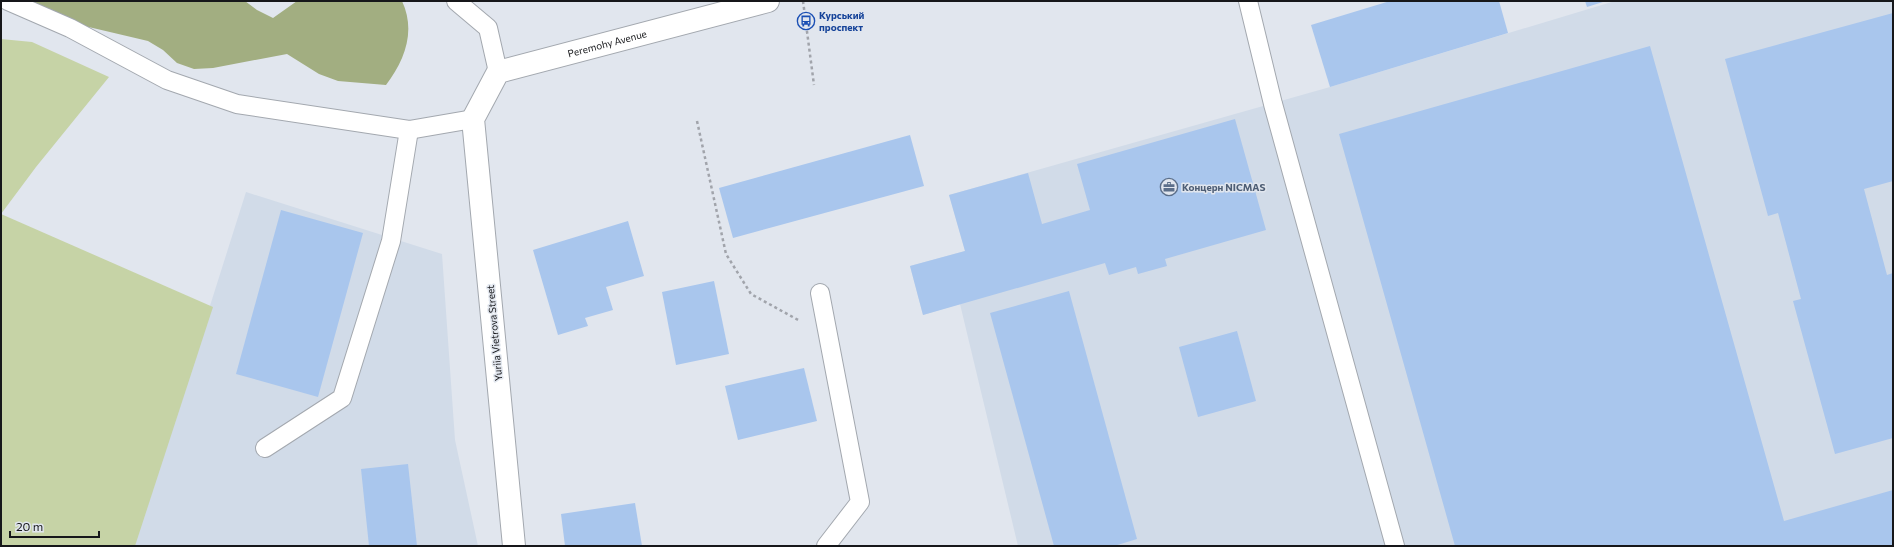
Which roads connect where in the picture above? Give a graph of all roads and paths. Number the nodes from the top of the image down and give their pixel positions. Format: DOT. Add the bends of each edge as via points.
graph roads {
  1 [pos="8,1"];
  2 [pos="456,1"];
  3 [pos="768,1"];
  4 [pos="803,1"];
  5 [pos="1248,1"];
  6 [pos="498,72"];
  7 [pos="814,85"];
  8 [pos="473,119"];
  9 [pos="697,121"];
  10 [pos="409,130"];
  11 [pos="820,293"];
  12 [pos="828,337"];
  13 [pos="265,448"];
  14 [pos="514,546"];
  15 [pos="826,546"];
  16 [pos="1395,546"];
  1 -- 10 [label="lane" via="70,28 167,80 237,104"];
  2 -- 6 [label="lane" via="488,28"];
  3 -- 6 [label="street, Peremohy Avenue"];
  4 -- 7 [label="path"];
  5 -- 16 [label="lane" via="1273,104"];
  6 -- 8 [label="street"];
  8 -- 10 [label="lane"];
  8 -- 14 [label="street, Yuriia Vietrova Street"];
  9 -- 12 [label="path" via="726,254 751,294"];
  10 -- 13 [label="lane" via="391,241 342,398"];
  11 -- 12 [label="lane"];
  12 -- 15 [label="lane" via="860,502"];
}
